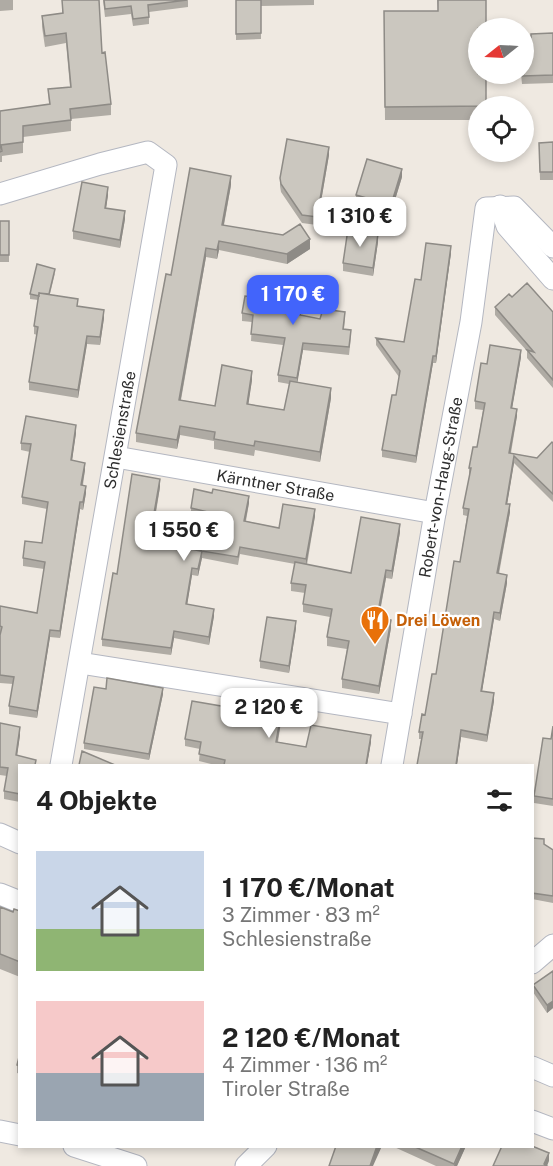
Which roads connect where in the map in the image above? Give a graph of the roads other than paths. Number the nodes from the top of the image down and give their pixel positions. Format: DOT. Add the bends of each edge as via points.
graph roads {
  1 [pos="0,194"];
  2 [pos="493,207"];
  3 [pos="553,247"];
  4 [pos="553,279"];
  5 [pos="116,457"];
  6 [pos="435,513"];
  7 [pos="80,663"];
  8 [pos="401,714"];
  9 [pos="61,764"];
  10 [pos="392,764"];
  11 [pos="0,834"];
  12 [pos="18,842"];
  13 [pos="0,894"];
  14 [pos="18,901"];
  15 [pos="553,945"];
  16 [pos="534,961"];
  17 [pos="534,1068"];
  18 [pos="553,1076"];
  19 [pos="534,1122"];
  20 [pos="553,1130"];
  21 [pos="0,1131"];
  22 [pos="18,1135"];
  23 [pos="80,1148"];
  24 [pos="264,1148"];
  25 [pos="136,1166"];
  26 [pos="246,1166"];
  1 -- 5 [label="street, Schlesienstraße" via="148,152 166,165"];
  2 -- 3 [label="street" via="514,207"];
  2 -- 4 [label="street"];
  2 -- 6 [label="street, Robert-von-Haug-Straße"];
  5 -- 6 [label="street, Kärntner Straße"];
  5 -- 7 [label="street, Schlesienstraße"];
  6 -- 8 [label="street, Robert-von-Haug-Straße"];
  7 -- 8 [label="street"];
  7 -- 9 [label="street, Schlesienstraße"];
  8 -- 10 [label="street, Robert-von-Haug-Straße"];
  11 -- 12 [label="street"];
  13 -- 14 [label="street"];
  15 -- 16 [label="street"];
  17 -- 18 [label="street"];
  19 -- 20 [label="street"];
  21 -- 22 [label="street"];
  23 -- 25 [label="street"];
  24 -- 26 [label="street"];
}
